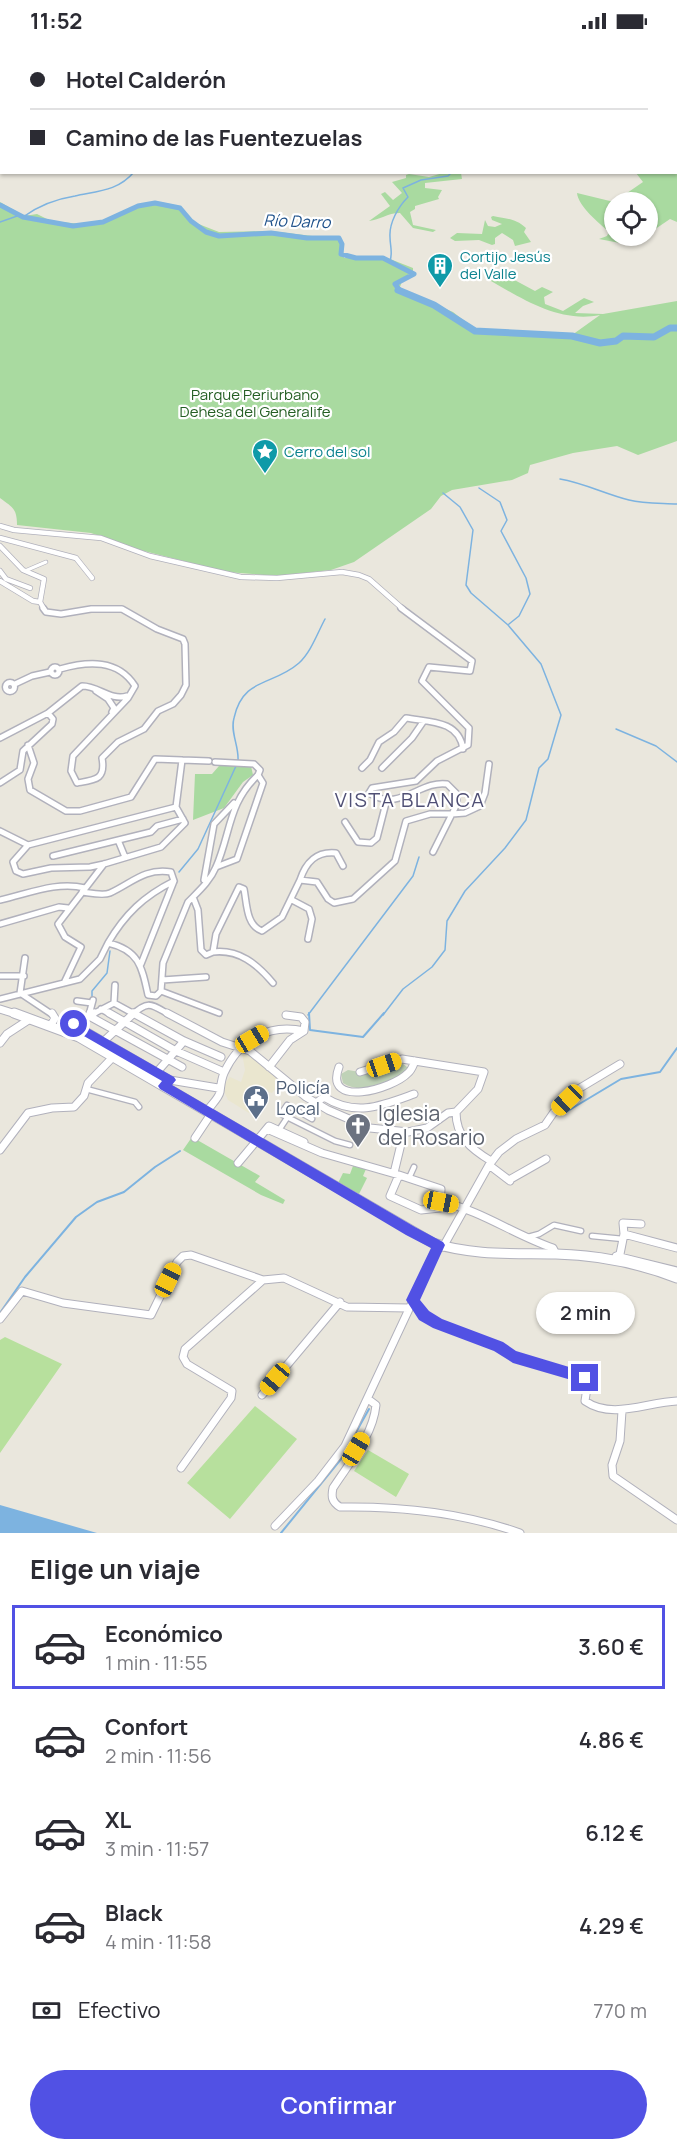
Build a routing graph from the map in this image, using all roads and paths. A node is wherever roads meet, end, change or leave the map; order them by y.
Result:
1 (0, 526) edge
2 (0, 538) edge
3 (0, 546) edge
4 (46, 562) dead end
5 (0, 571) edge
6 (25, 571) junction
7 (299, 575) joint
8 (92, 578) dead end
9 (0, 581) edge
10 (15, 582) junction
11 (10, 587) junction
12 (30, 588) dead end
13 (39, 602) junction
14 (2, 687) edge
15 (78, 689) junction
16 (123, 701) junction
17 (111, 703) junction
18 (48, 713) junction
19 (112, 714) junction
20 (423, 722) junction
21 (0, 738) edge
22 (28, 745) junction
23 (463, 749) junction
24 (182, 760) junction
25 (489, 764) dead end
26 (362, 768) dead end
27 (382, 768) dead end
28 (258, 775) junction
29 (0, 783) edge
30 (237, 799) junction
31 (387, 799) junction
32 (176, 807) junction
33 (452, 814) junction
34 (183, 819) junction
35 (345, 822) dead end
36 (0, 831) edge
37 (118, 840) junction
38 (28, 845) junction
39 (433, 852) dead end
40 (53, 856) dead end
41 (125, 857) junction
42 (104, 864) junction
43 (343, 866) dead end
44 (216, 867) junction
45 (300, 880) junction
46 (174, 881) junction
47 (84, 890) junction
48 (195, 895) junction
49 (0, 900) edge
50 (292, 900) junction
51 (68, 908) junction
52 (0, 924) edge
53 (308, 939) dead end
54 (108, 943) junction
55 (213, 952) junction
56 (25, 958) dead end
57 (141, 964) junction
58 (0, 976) edge
59 (24, 976) junction
60 (206, 977) dead end
61 (162, 980) junction
62 (273, 983) dead end
63 (63, 984) junction
64 (115, 985) dead end
65 (161, 991) junction
66 (20, 993) junction
67 (0, 999) edge
68 (77, 1001) dead end
69 (114, 1003) junction
70 (0, 1009) edge
71 (101, 1009) junction
72 (219, 1013) dead end
73 (134, 1014) junction
74 (286, 1015) dead end
75 (88, 1016) junction
76 (30, 1019) junction
77 (125, 1023) junction
78 (74, 1024) junction
79 (51, 1025) junction
80 (64, 1029) junction
81 (304, 1031) junction
82 (116, 1032) junction
83 (104, 1041) junction
84 (184, 1041) junction
85 (0, 1043) edge
86 (242, 1049) junction
87 (176, 1051) junction
88 (114, 1056) junction
89 (221, 1057) dead end
90 (168, 1060) junction
91 (415, 1061) junction
92 (620, 1064) dead end
93 (182, 1067) dead end
94 (269, 1067) junction
95 (339, 1067) dead end
96 (157, 1072) junction
97 (224, 1072) junction
98 (360, 1072) dead end
99 (167, 1083) junction
100 (218, 1088) junction
101 (86, 1089) junction
102 (414, 1094) dead end
103 (316, 1103) junction
104 (139, 1107) dead end
105 (209, 1112) junction
106 (456, 1112) junction
107 (287, 1118) junction
108 (312, 1119) dead end
109 (267, 1129) junction
110 (279, 1130) junction
111 (383, 1130) junction
112 (195, 1138) dead end
113 (256, 1141) junction
114 (350, 1144) dead end
115 (0, 1150) edge
116 (322, 1153) junction
117 (546, 1159) dead end
118 (238, 1162) dead end
119 (490, 1163) junction
120 (414, 1167) dead end
121 (397, 1173) junction
122 (409, 1178) junction
123 (441, 1202) junction
124 (466, 1207) junction
125 (641, 1224) dead end
126 (581, 1231) dead end
127 (592, 1236) dead end
128 (624, 1236) junction
129 (524, 1238) junction
130 (441, 1246) junction
131 (677, 1248) edge
132 (556, 1254) junction
133 (614, 1258) junction
134 (677, 1271) edge
135 (677, 1278) edge
136 (263, 1280) junction
137 (340, 1302) junction
138 (411, 1304) junction
139 (0, 1319) edge
140 (262, 1395) dead end
141 (368, 1399) junction
142 (677, 1401) edge
143 (622, 1411) junction
144 (181, 1468) dead end
145 (677, 1520) edge
146 (275, 1526) dead end
147 (520, 1533) edge

1 - 7 street
2 - 8 street
3 - 6 street
4 - 6 street
5 - 10 street
6 - 13 street
7 - 23 street
9 - 11 street
10 - 11 street
10 - 12 street
11 - 13 street
13 - 19 street
14 - 16 street
15 - 16 street
15 - 17 street
15 - 18 street
16 - 17 street
16 - 19 street
17 - 19 street
18 - 21 street
18 - 22 street
20 - 23 street
20 - 26 street
20 - 27 street
22 - 24 street
22 - 29 street
23 - 31 street
24 - 28 street
24 - 32 street
25 - 33 street
28 - 30 street
28 - 44 street
30 - 44 street
30 - 48 street
31 - 33 street
31 - 35 street
32 - 34 street
32 - 38 street
33 - 39 street
33 - 45 street
34 - 37 street
34 - 41 street
36 - 38 street
37 - 40 street
37 - 41 street
38 - 42 street
41 - 42 street
42 - 47 street
43 - 45 street
44 - 48 street
45 - 50 street
46 - 47 street
46 - 54 street
46 - 57 street
47 - 49 street
47 - 51 street
48 - 55 street
48 - 61 street
50 - 53 street
50 - 55 street
51 - 52 street
51 - 63 street
54 - 57 street
54 - 63 street
55 - 62 street
56 - 59 street
57 - 65 street
58 - 59 street
59 - 66 street
60 - 61 street
61 - 65 street
63 - 66 street
64 - 69 street
65 - 72 street
66 - 67 street
66 - 79 street
68 - 75 street
69 - 71 street
69 - 73 street
70 - 76 street
71 - 75 street
71 - 77 street
73 - 77 street
73 - 84 street
73 - 86 street
74 - 81 street
75 - 78 street
75 - 82 street
76 - 79 street
76 - 85 street
77 - 82 street
77 - 87 street
78 - 80 street
78 - 83 street
79 - 80 street
80 - 88 street
81 - 86 street
81 - 94 street
82 - 83 street
82 - 90 street
83 - 96 street
84 - 87 street
84 - 89 street
86 - 94 street
86 - 97 street
87 - 90 street
87 - 97 street
88 - 99 street
88 - 101 street
90 - 93 street
90 - 96 street
91 - 95 street
91 - 98 street
91 - 106 street
92 - 119 street
94 - 103 street
96 - 99 street
97 - 100 street
99 - 100 street
99 - 105 street
100 - 105 street
101 - 104 street
101 - 115 street
102 - 103 street
103 - 111 street
105 - 112 street
105 - 113 street
106 - 111 street
106 - 119 street
107 - 108 street
107 - 110 street
107 - 114 street
109 - 110 street
109 - 113 street
109 - 116 street
110 - 116 street
111 - 121 street
113 - 118 street
113 - 130 street
116 - 121 street
117 - 119 street
119 - 124 street
120 - 122 street
121 - 122 street
121 - 123 street
122 - 123 street
123 - 124 street
124 - 129 street
124 - 130 street
125 - 128 street
126 - 129 street
127 - 128 street
128 - 131 street
128 - 133 street
129 - 132 street
130 - 132 street
130 - 138 street
132 - 133 street
133 - 134 street
133 - 135 street
136 - 137 street
136 - 139 street
136 - 144 street
137 - 138 street
137 - 140 street
138 - 141 street
138 - 143 street
141 - 146 street
141 - 147 street
142 - 143 street
143 - 145 street

